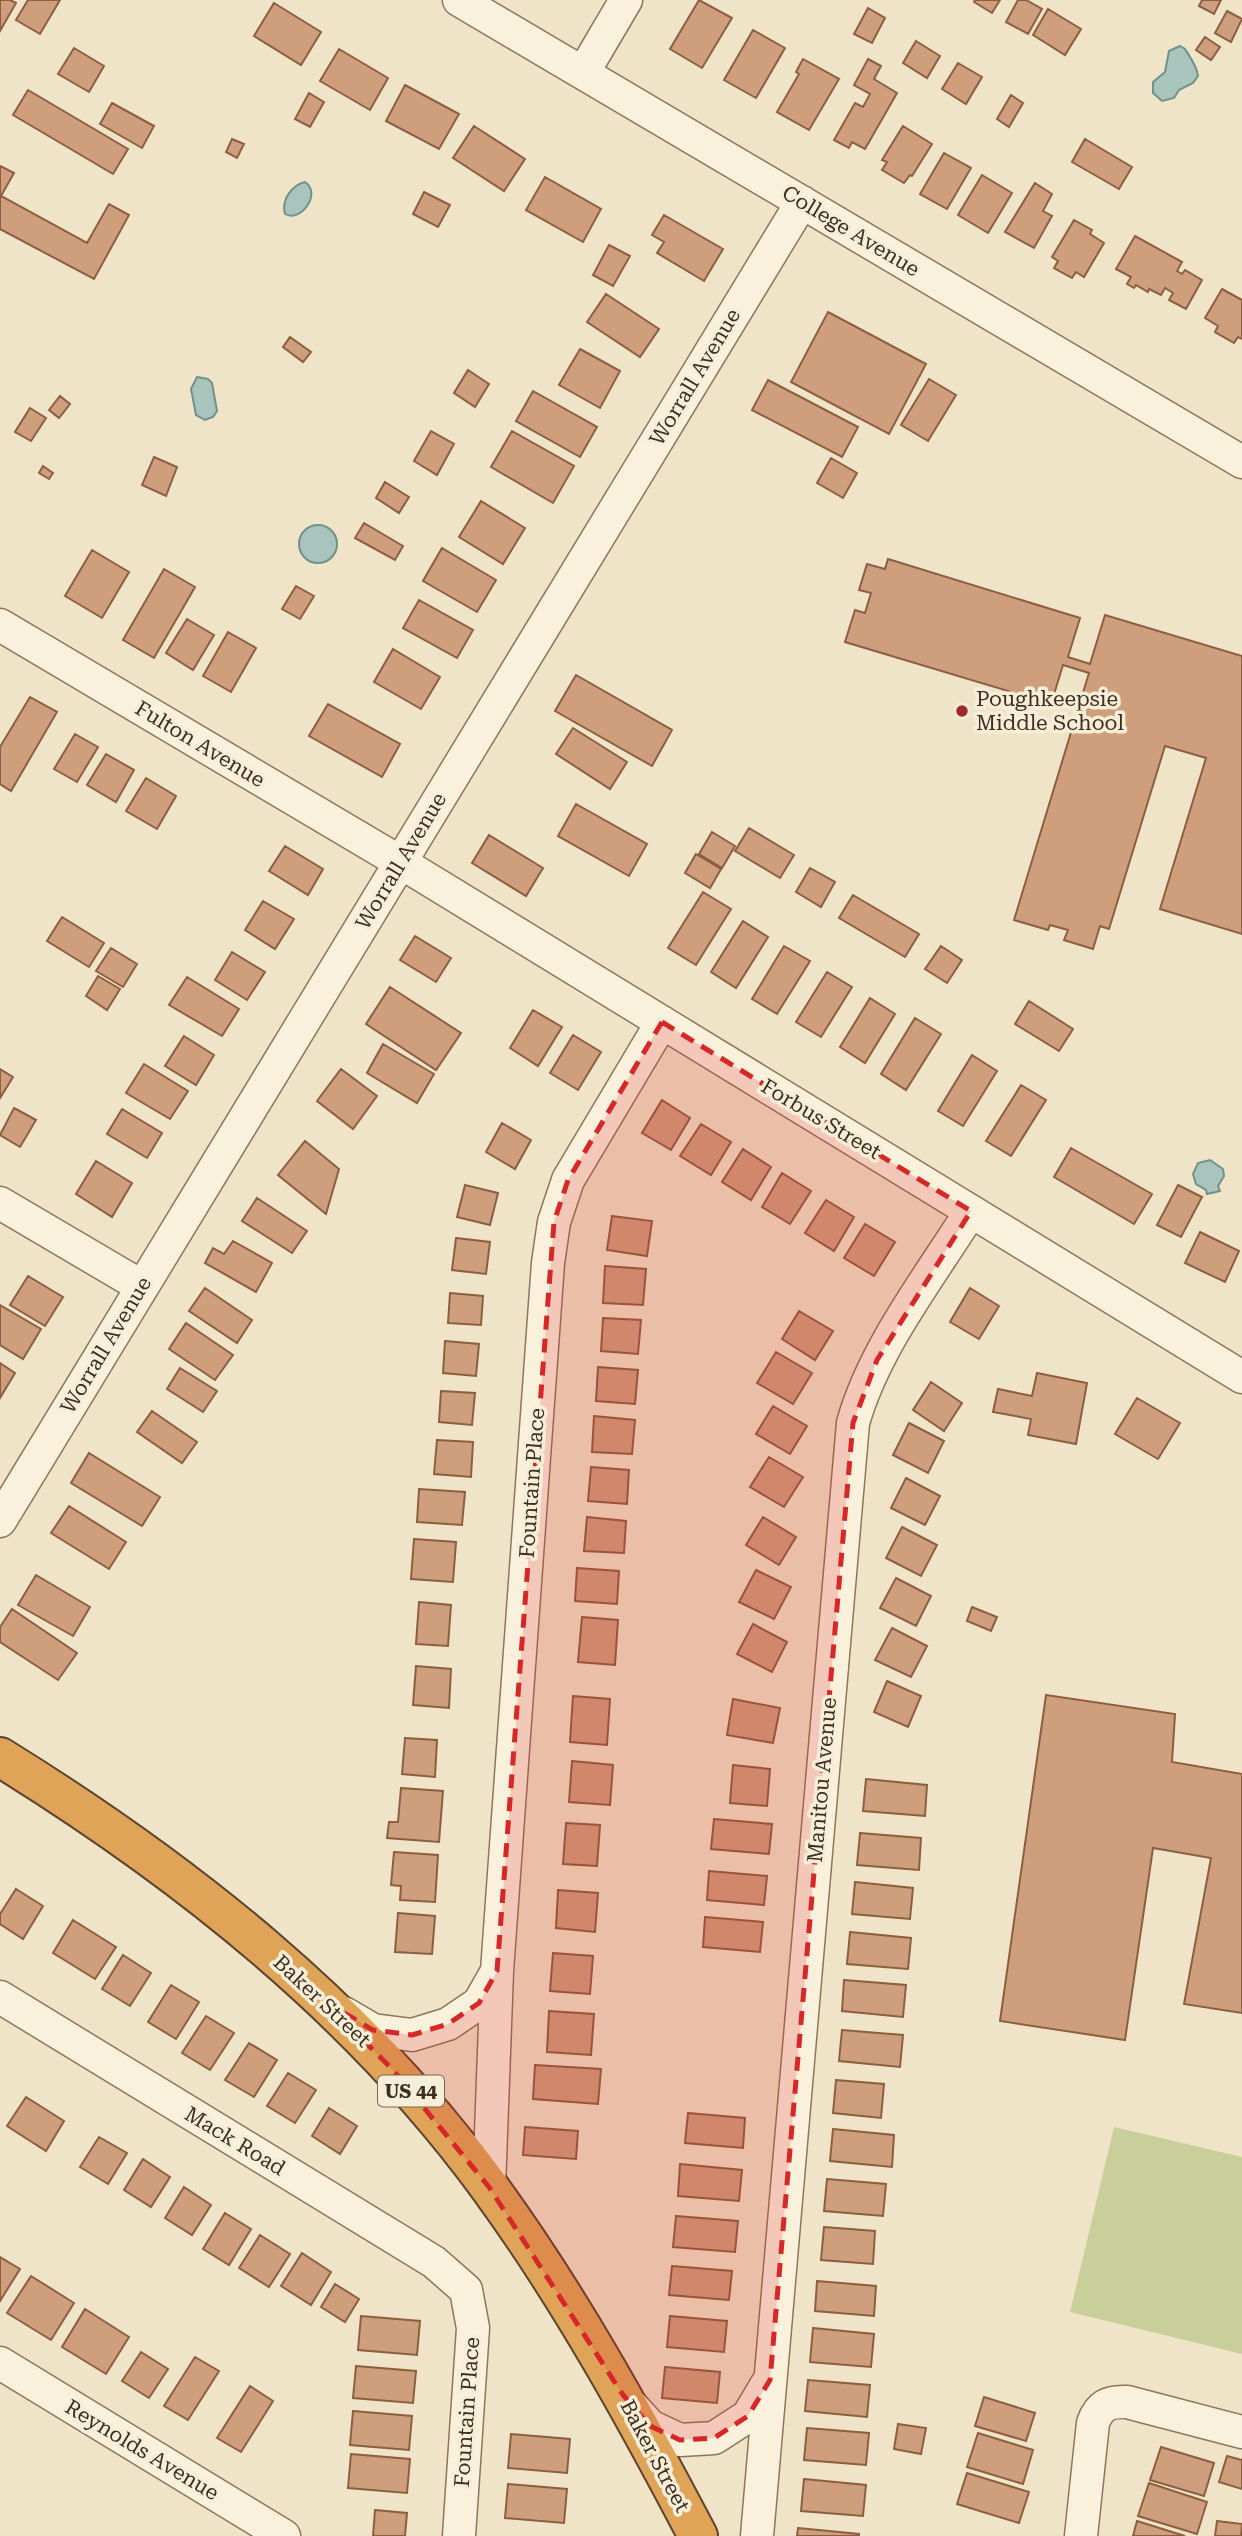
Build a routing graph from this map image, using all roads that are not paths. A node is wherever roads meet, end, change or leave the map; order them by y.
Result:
1 (459, 0) edge
2 (626, 0) edge
3 (583, 73) junction
4 (802, 202) junction
5 (1242, 462) edge
6 (0, 625) edge
7 (400, 862) junction
8 (662, 1022) junction
9 (0, 1203) edge
10 (971, 1211) junction
11 (141, 1286) junction
12 (1242, 1377) edge
13 (0, 1521) edge
14 (0, 1757) edge
15 (497, 1971) junction
16 (0, 1997) edge
17 (324, 2001) junction
18 (489, 2187) junction
19 (466, 2290) joint
20 (0, 2363) edge
21 (770, 2380) junction
22 (623, 2395) junction
23 (1242, 2432) edge
24 (284, 2536) edge
25 (459, 2536) edge
26 (698, 2536) edge
27 (757, 2536) edge
28 (1081, 2536) edge

1 - 3 street, College Avenue
2 - 3 street
3 - 4 street, College Avenue
4 - 5 street, College Avenue
4 - 7 street, Worrall Avenue
6 - 7 street, Fulton Avenue
7 - 8 street, Forbus Street
7 - 11 street, Worrall Avenue
8 - 10 street, Forbus Street
8 - 15 street, Fountain Place
9 - 11 street
10 - 12 street, Forbus Street
10 - 21 street, Manitou Avenue
11 - 13 street, Worrall Avenue
14 - 17 highway, Baker Street / US 44
15 - 17 street, Fountain Place
15 - 18 street, Fountain Place
16 - 19 street, Mack Road
17 - 18 highway, Baker Street / US 44
18 - 22 highway, Baker Street / US 44
19 - 25 street, Fountain Place
20 - 24 street, Reynolds Avenue
21 - 22 street, Manitou Avenue
21 - 27 street, Manitou Avenue
22 - 26 highway, Baker Street / US 44
23 - 28 street

